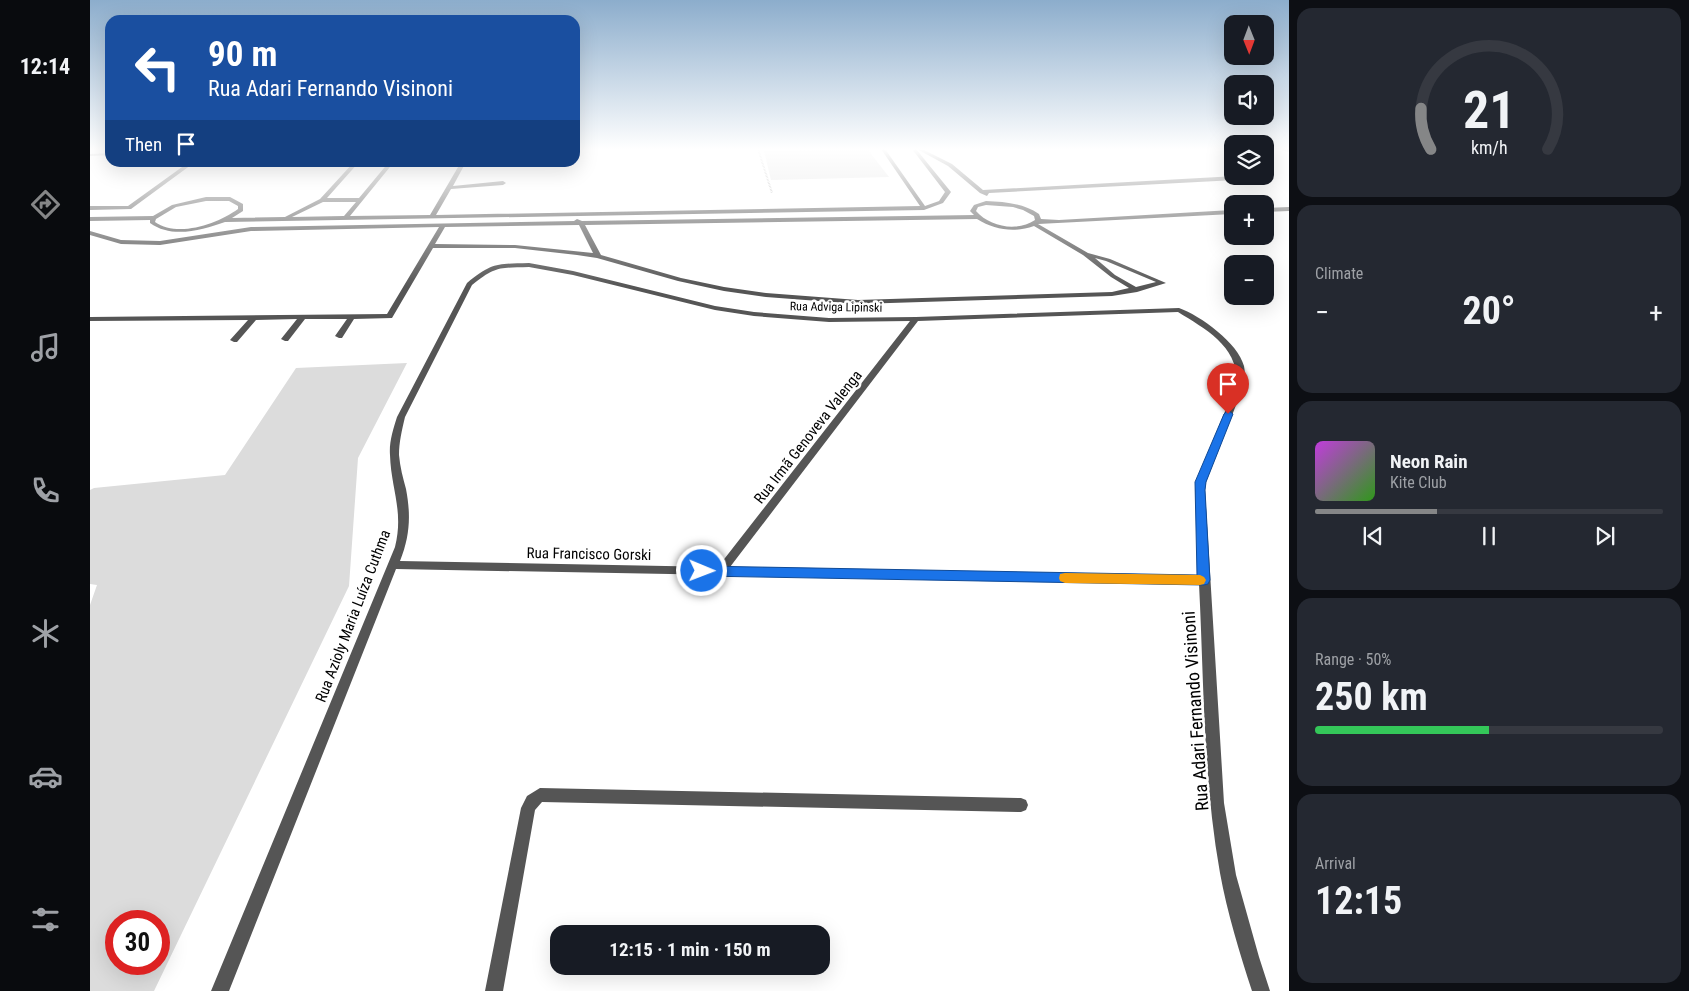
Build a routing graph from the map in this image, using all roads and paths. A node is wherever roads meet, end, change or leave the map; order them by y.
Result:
1 (147, 195) edge
2 (326, 195) edge
3 (365, 195) edge
4 (444, 195) edge
5 (915, 195) edge
6 (946, 195) edge
7 (981, 195) edge
8 (991, 195) edge
9 (322, 200) junction
10 (361, 200) junction
11 (1017, 205) junction
12 (976, 206) junction
13 (90, 208) edge
14 (924, 208) junction
15 (1289, 208) edge
16 (1274, 209) edge
17 (1224, 212) edge
18 (563, 214) junction
19 (433, 215) junction
20 (347, 216) junction
21 (977, 217) junction
22 (154, 218) junction
23 (299, 218) junction
24 (90, 219) edge
25 (284, 219) junction
26 (226, 220) junction
27 (581, 223) junction
28 (1036, 223) junction
29 (443, 226) junction
30 (291, 229) junction
31 (90, 233) edge
32 (431, 246) junction
33 (1085, 254) junction
34 (598, 256) junction
35 (498, 266) joint
36 (1137, 290) junction
37 (1178, 310) joint
38 (352, 316) junction
39 (254, 317) junction
40 (303, 317) junction
41 (90, 319) edge
42 (916, 319) junction
43 (339, 336) dead end
44 (285, 339) dead end
45 (234, 340) dead end
46 (394, 565) junction
47 (721, 571) junction
48 (1204, 580) junction
49 (1021, 805) dead end
50 (220, 991) edge
51 (494, 991) edge
52 (1262, 991) edge

1 - 13 street
2 - 9 street
3 - 10 street
4 - 19 street
5 - 14 street
6 - 14 street
7 - 12 street
8 - 11 street
9 - 10 street
9 - 25 street
10 - 20 street
11 - 12 street
11 - 28 street
12 - 21 street
14 - 18 street
15 - 16 street
17 - 28 street
18 - 19 street
18 - 27 street
19 - 20 street
20 - 23 street
21 - 27 street
21 - 28 street
22 - 24 street
22 - 26 street
22 - 26 street
23 - 25 street
23 - 30 street
25 - 26 street
27 - 29 street
27 - 34 street
28 - 33 street
29 - 30 street
29 - 32 street
30 - 31 street
32 - 34 street
32 - 38 street
33 - 36 street
33 - 36 street
34 - 36 street
35 - 42 street, Rua Adviga Lipinski
35 - 46 street, Rua Azioly Maria Luíza Cuthma
37 - 42 street, Rua Adviga Lipinski
37 - 48 street, Rua Adari Fernando Visinoni
38 - 40 street
38 - 43 street
39 - 40 street
39 - 41 street
39 - 45 street
40 - 44 street
42 - 47 street, Rua Irmã Genoveva Valenga
46 - 47 street, Rua Francisco Gorski
46 - 50 street, Rua Azioly Maria Luíza Cuthma
47 - 48 street, Rua Francisco Gorski
48 - 52 street, Rua Adari Fernando Visinoni
49 - 51 street

